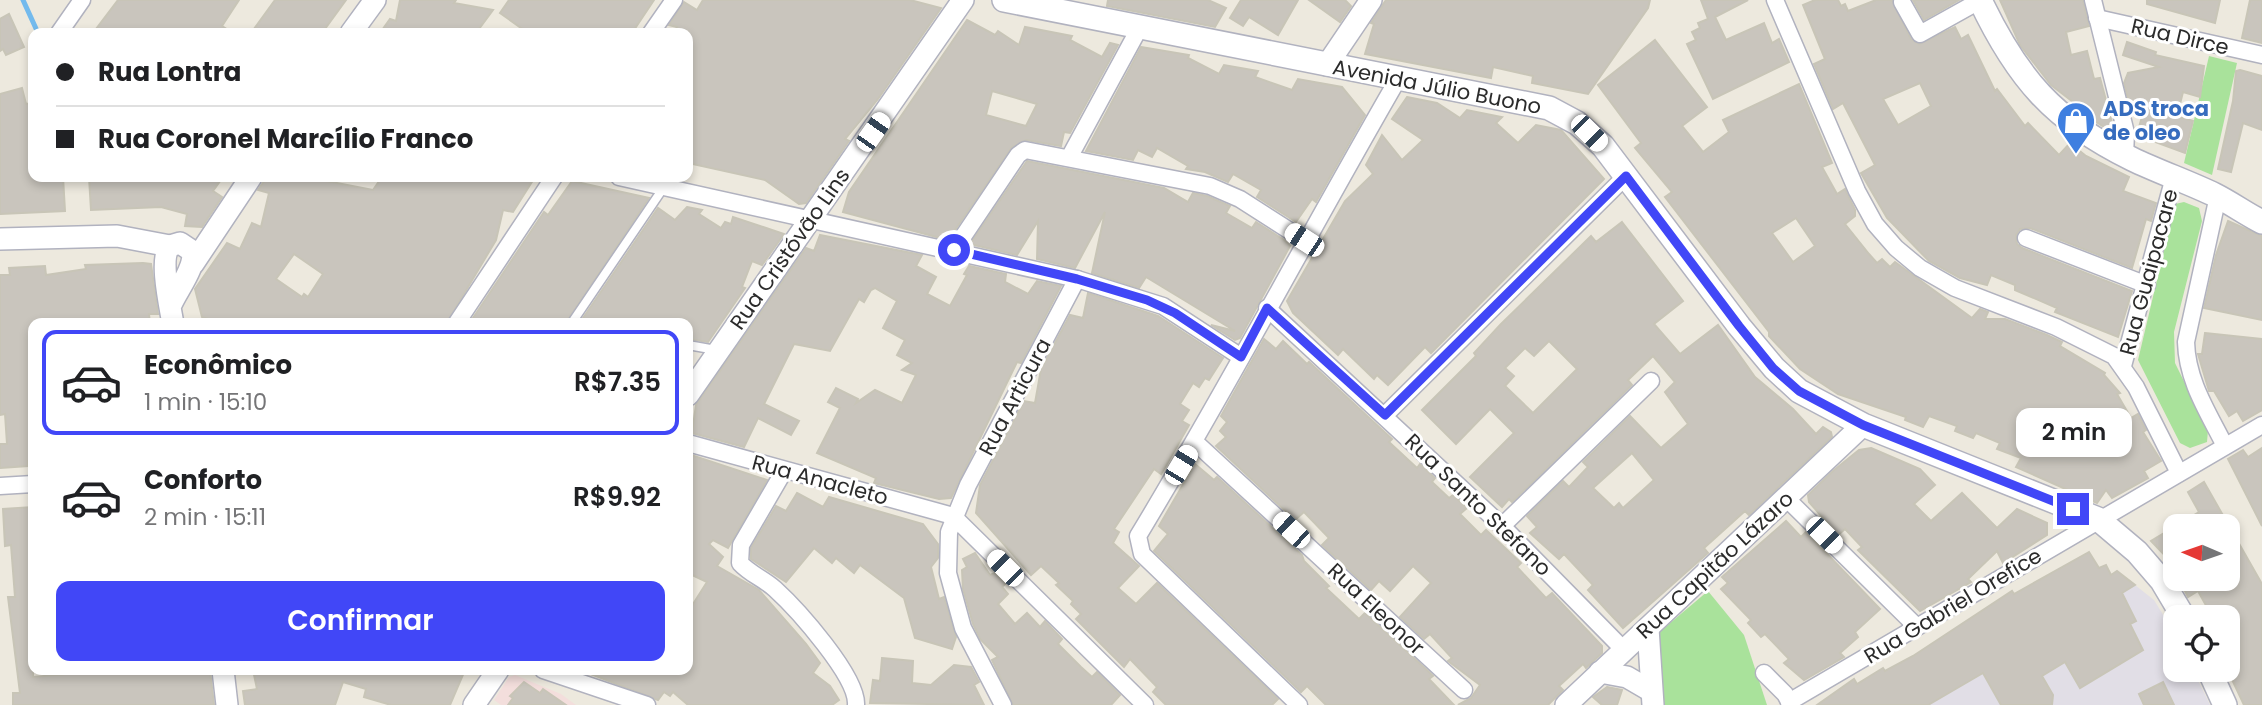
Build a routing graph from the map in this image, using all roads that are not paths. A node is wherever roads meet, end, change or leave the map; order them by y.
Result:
1 (82, 0) edge
2 (375, 0) edge
3 (674, 0) edge
4 (963, 0) edge
5 (1004, 0) edge
6 (1371, 0) edge
7 (1775, 0) edge
8 (1981, 0) edge
9 (2093, 0) edge
10 (1902, 2) dead end
11 (2097, 18) junction
12 (1140, 27) junction
13 (62, 28) edge
14 (355, 28) edge
15 (655, 28) edge
16 (2262, 55) edge
17 (1327, 65) junction
18 (1398, 79) junction
19 (2125, 155) junction
20 (1070, 156) junction
21 (1626, 176) junction
22 (2174, 177) junction
23 (248, 182) edge
24 (551, 182) edge
25 (642, 182) edge
26 (664, 187) junction
27 (2218, 196) junction
28 (2262, 205) edge
29 (811, 221) junction
30 (2262, 222) edge
31 (215, 230) junction
32 (2026, 237) dead end
33 (0, 239) edge
34 (1304, 240) junction
35 (954, 250) junction
36 (170, 254) junction
37 (190, 268) junction
38 (1077, 279) junction
39 (2147, 285) junction
40 (1267, 308) junction
41 (176, 318) edge
42 (176, 318) edge
43 (460, 318) edge
44 (575, 318) edge
45 (693, 346) edge
46 (719, 350) junction
47 (1241, 357) junction
48 (2123, 366) junction
49 (1651, 381) dead end
50 (693, 388) edge
51 (1385, 415) junction
52 (1863, 425) junction
53 (2262, 425) edge
54 (1195, 442) junction
55 (693, 444) edge
56 (2225, 446) junction
57 (784, 471) junction
58 (2179, 473) junction
59 (28, 484) edge
60 (0, 486) edge
61 (1787, 499) junction
62 (953, 516) junction
63 (2098, 519) junction
64 (1502, 526) junction
65 (2176, 605) edge
66 (1917, 627) junction
67 (1648, 628) junction
68 (1624, 650) junction
69 (1600, 672) junction
70 (1764, 673) dead end
71 (224, 675) edge
72 (495, 675) edge
73 (559, 675) edge
74 (2214, 682) edge
75 (1464, 690) dead end
76 (1652, 698) edge
77 (1790, 703) edge
78 (227, 705) edge
79 (474, 705) edge
80 (647, 705) edge
81 (856, 705) edge
82 (1003, 705) edge
83 (1145, 705) edge
84 (1299, 705) edge
85 (1566, 705) edge
86 (2225, 705) edge

1 - 13 street
2 - 14 street
3 - 15 street
4 - 29 street, Rua Cristóvão Lins
5 - 12 main road, Avenida Júlio Buono
6 - 17 street
7 - 48 street
8 - 10 street
8 - 19 main road
9 - 11 street
11 - 16 street, Rua Dirce
11 - 19 street
12 - 17 main road, Avenida Júlio Buono
12 - 20 street
17 - 18 main road, Avenida Júlio Buono
18 - 21 main road, Avenida Júlio Buono
18 - 34 street
19 - 22 main road
20 - 34 street
20 - 35 street
21 - 51 street
21 - 52 main road, Avenida Júlio Buono
22 - 27 main road
22 - 39 street, Rua Guaipacare
23 - 31 street
24 - 43 street
25 - 26 street
26 - 29 street
26 - 44 lane
27 - 28 main road
27 - 30 main road
27 - 56 street
29 - 35 street
29 - 46 street, Rua Cristóvão Lins
31 - 36 street
31 - 37 street
32 - 39 street
33 - 36 street
34 - 40 street
35 - 38 street
36 - 37 street
36 - 41 street
37 - 42 street
38 - 47 street
38 - 62 street, Rua Articura
39 - 48 street, Rua Guaipacare
40 - 47 street
40 - 51 street, Rua Santo Stefano
45 - 46 lane
46 - 50 street, Rua Cristóvão Lins
47 - 54 street
48 - 58 street
49 - 64 street
51 - 64 street, Rua Santo Stefano
52 - 61 street, Rua Capitão Lázaro
52 - 63 main road, Avenida Júlio Buono
53 - 56 street, Rua Gabriel Orefice
54 - 75 street, Rua Eleonor
54 - 84 street
55 - 57 street, Rua Anacleto
56 - 58 street, Rua Gabriel Orefice
57 - 62 street, Rua Anacleto
57 - 81 street
58 - 63 street, Rua Gabriel Orefice
59 - 60 street
61 - 66 street
61 - 67 street, Rua Capitão Lázaro
62 - 82 street, Rua Articura
62 - 83 street
63 - 65 main road, Avenida Júlio Buono
63 - 66 street, Rua Gabriel Orefice
64 - 68 street, Rua Santo Stefano
66 - 77 street, Rua Gabriel Orefice
67 - 68 street, Rua Capitão Lázaro
67 - 76 street
68 - 69 street, Rua Capitão Lázaro
69 - 76 street
69 - 85 street, Rua Capitão Lázaro
70 - 77 street
71 - 78 street
72 - 79 street
73 - 80 street
74 - 86 main road

